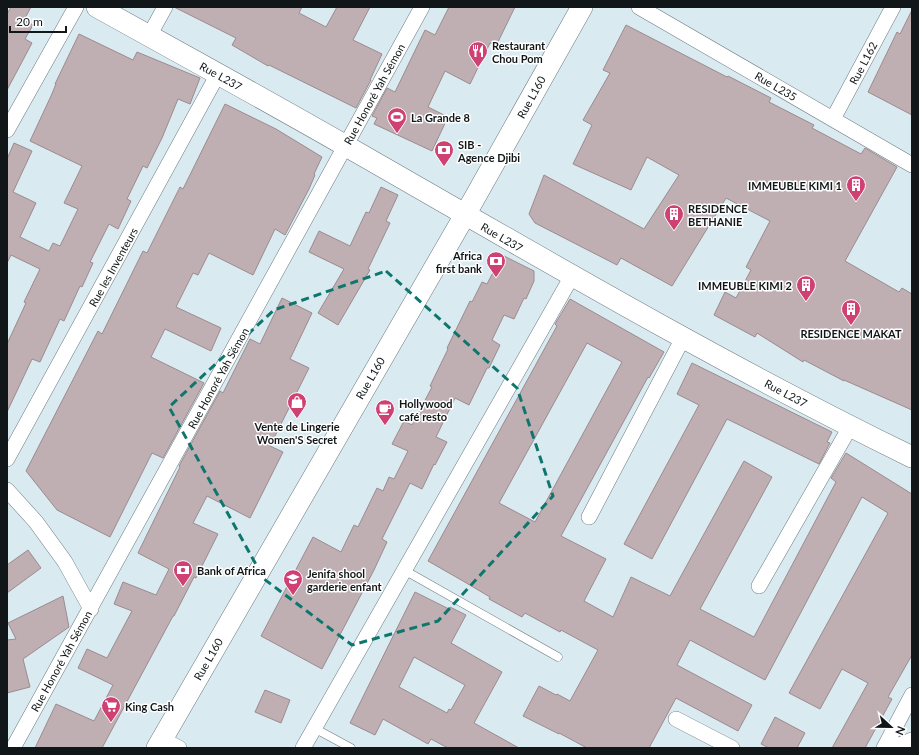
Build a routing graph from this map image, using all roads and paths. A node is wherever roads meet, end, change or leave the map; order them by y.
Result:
1 (76, 7) edge
2 (97, 7) edge
3 (165, 7) edge
4 (422, 7) edge
5 (582, 7) edge
6 (639, 7) edge
7 (893, 7) edge
8 (149, 36) junction
9 (218, 74) junction
10 (833, 119) junction
11 (7, 130) edge
12 (346, 146) junction
13 (912, 165) edge
14 (465, 215) junction
15 (572, 276) junction
16 (683, 338) junction
17 (850, 427) junction
18 (912, 457) edge
19 (7, 459) edge
20 (7, 490) edge
21 (590, 517) dead end
22 (404, 570) junction
23 (759, 586) dead end
24 (91, 609) junction
25 (558, 657) dead end
26 (911, 702) edge
27 (676, 719) dead end
28 (314, 728) junction
29 (912, 740) edge
30 (166, 745) edge
31 (13, 748) edge
32 (303, 748) edge
33 (351, 748) edge
34 (732, 748) edge
35 (884, 748) edge
36 (892, 748) edge

1 - 11 street
2 - 8 street, Rue L237
3 - 8 street
4 - 12 street, Rue Honoré Yah Sémon
5 - 14 street, Rue L160
6 - 10 street, Rue L235
7 - 10 street, Rue L162
8 - 9 street, Rue L237
9 - 12 street, Rue L237
9 - 19 street, Rue les Inventeurs
10 - 13 street, Rue L235
12 - 14 street, Rue L237
12 - 24 street, Rue Honoré Yah Sémon
14 - 15 street, Rue L237
14 - 30 street, Rue L160
15 - 16 street, Rue L237
15 - 22 street
16 - 17 street, Rue L237
16 - 21 street
17 - 18 street, Rue L237
17 - 23 street
20 - 24 street
22 - 25 lane
22 - 28 street
24 - 31 street, Rue Honoré Yah Sémon
26 - 35 street
27 - 34 street
28 - 32 street
28 - 33 lane
29 - 36 street

